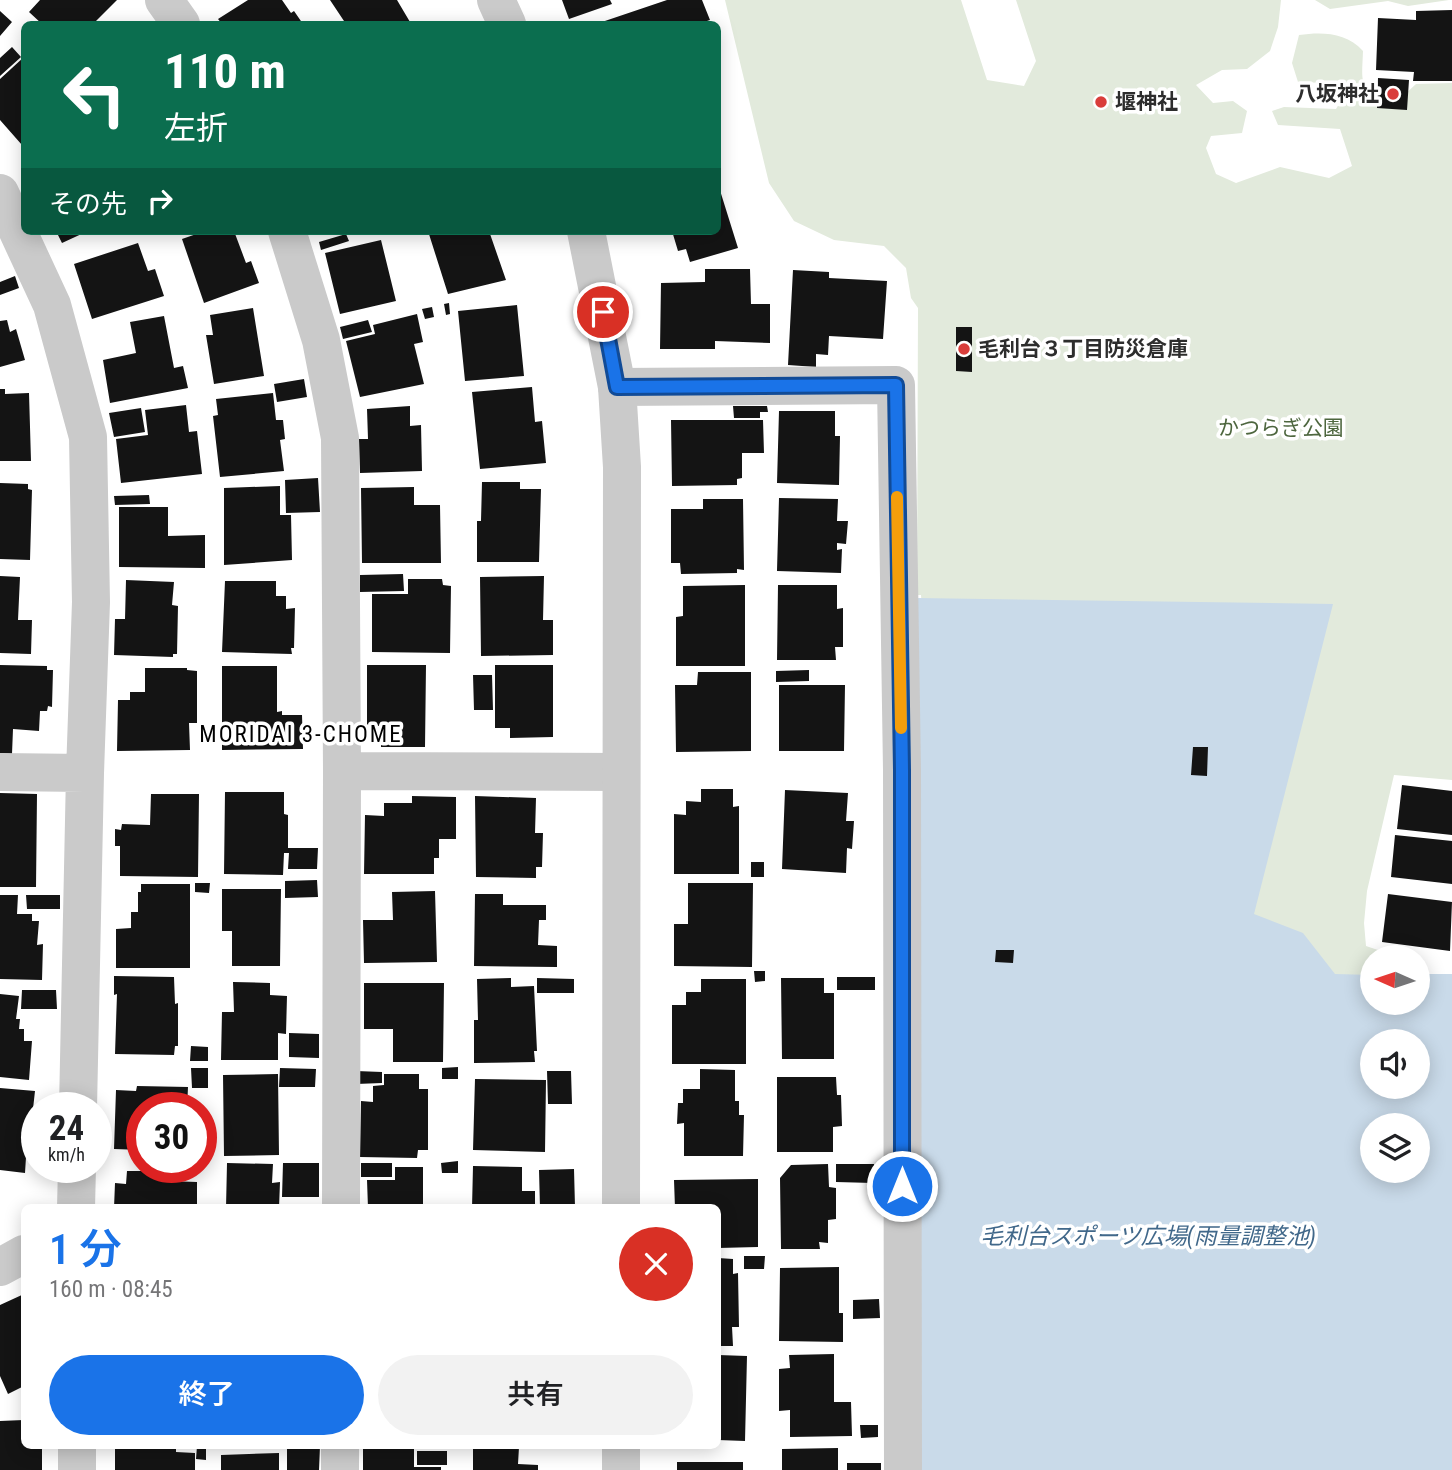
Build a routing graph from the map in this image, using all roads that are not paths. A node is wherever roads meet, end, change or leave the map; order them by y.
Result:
1 (163, 0) edge
2 (496, 0) edge
3 (179, 21) edge
4 (506, 21) edge
5 (0, 193) edge
6 (288, 235) edge
7 (587, 235) edge
8 (617, 387) junction
9 (342, 771) junction
10 (0, 772) edge
11 (621, 772) junction
12 (85, 773) junction
13 (78, 1092) edge
14 (77, 1183) edge
15 (76, 1204) edge
16 (341, 1204) edge
17 (621, 1204) edge
18 (21, 1256) edge
19 (0, 1267) edge
20 (77, 1449) edge
21 (340, 1449) edge
22 (621, 1449) edge
23 (77, 1470) edge
24 (340, 1470) edge
25 (621, 1470) edge
26 (903, 1470) edge

1 - 3 street
2 - 4 street
5 - 12 street
6 - 9 street
7 - 8 street
8 - 11 street
8 - 26 street
9 - 11 street
9 - 16 street
10 - 12 street
11 - 17 street
12 - 13 street
14 - 15 street
18 - 19 street
20 - 23 street
21 - 24 street
22 - 25 street

